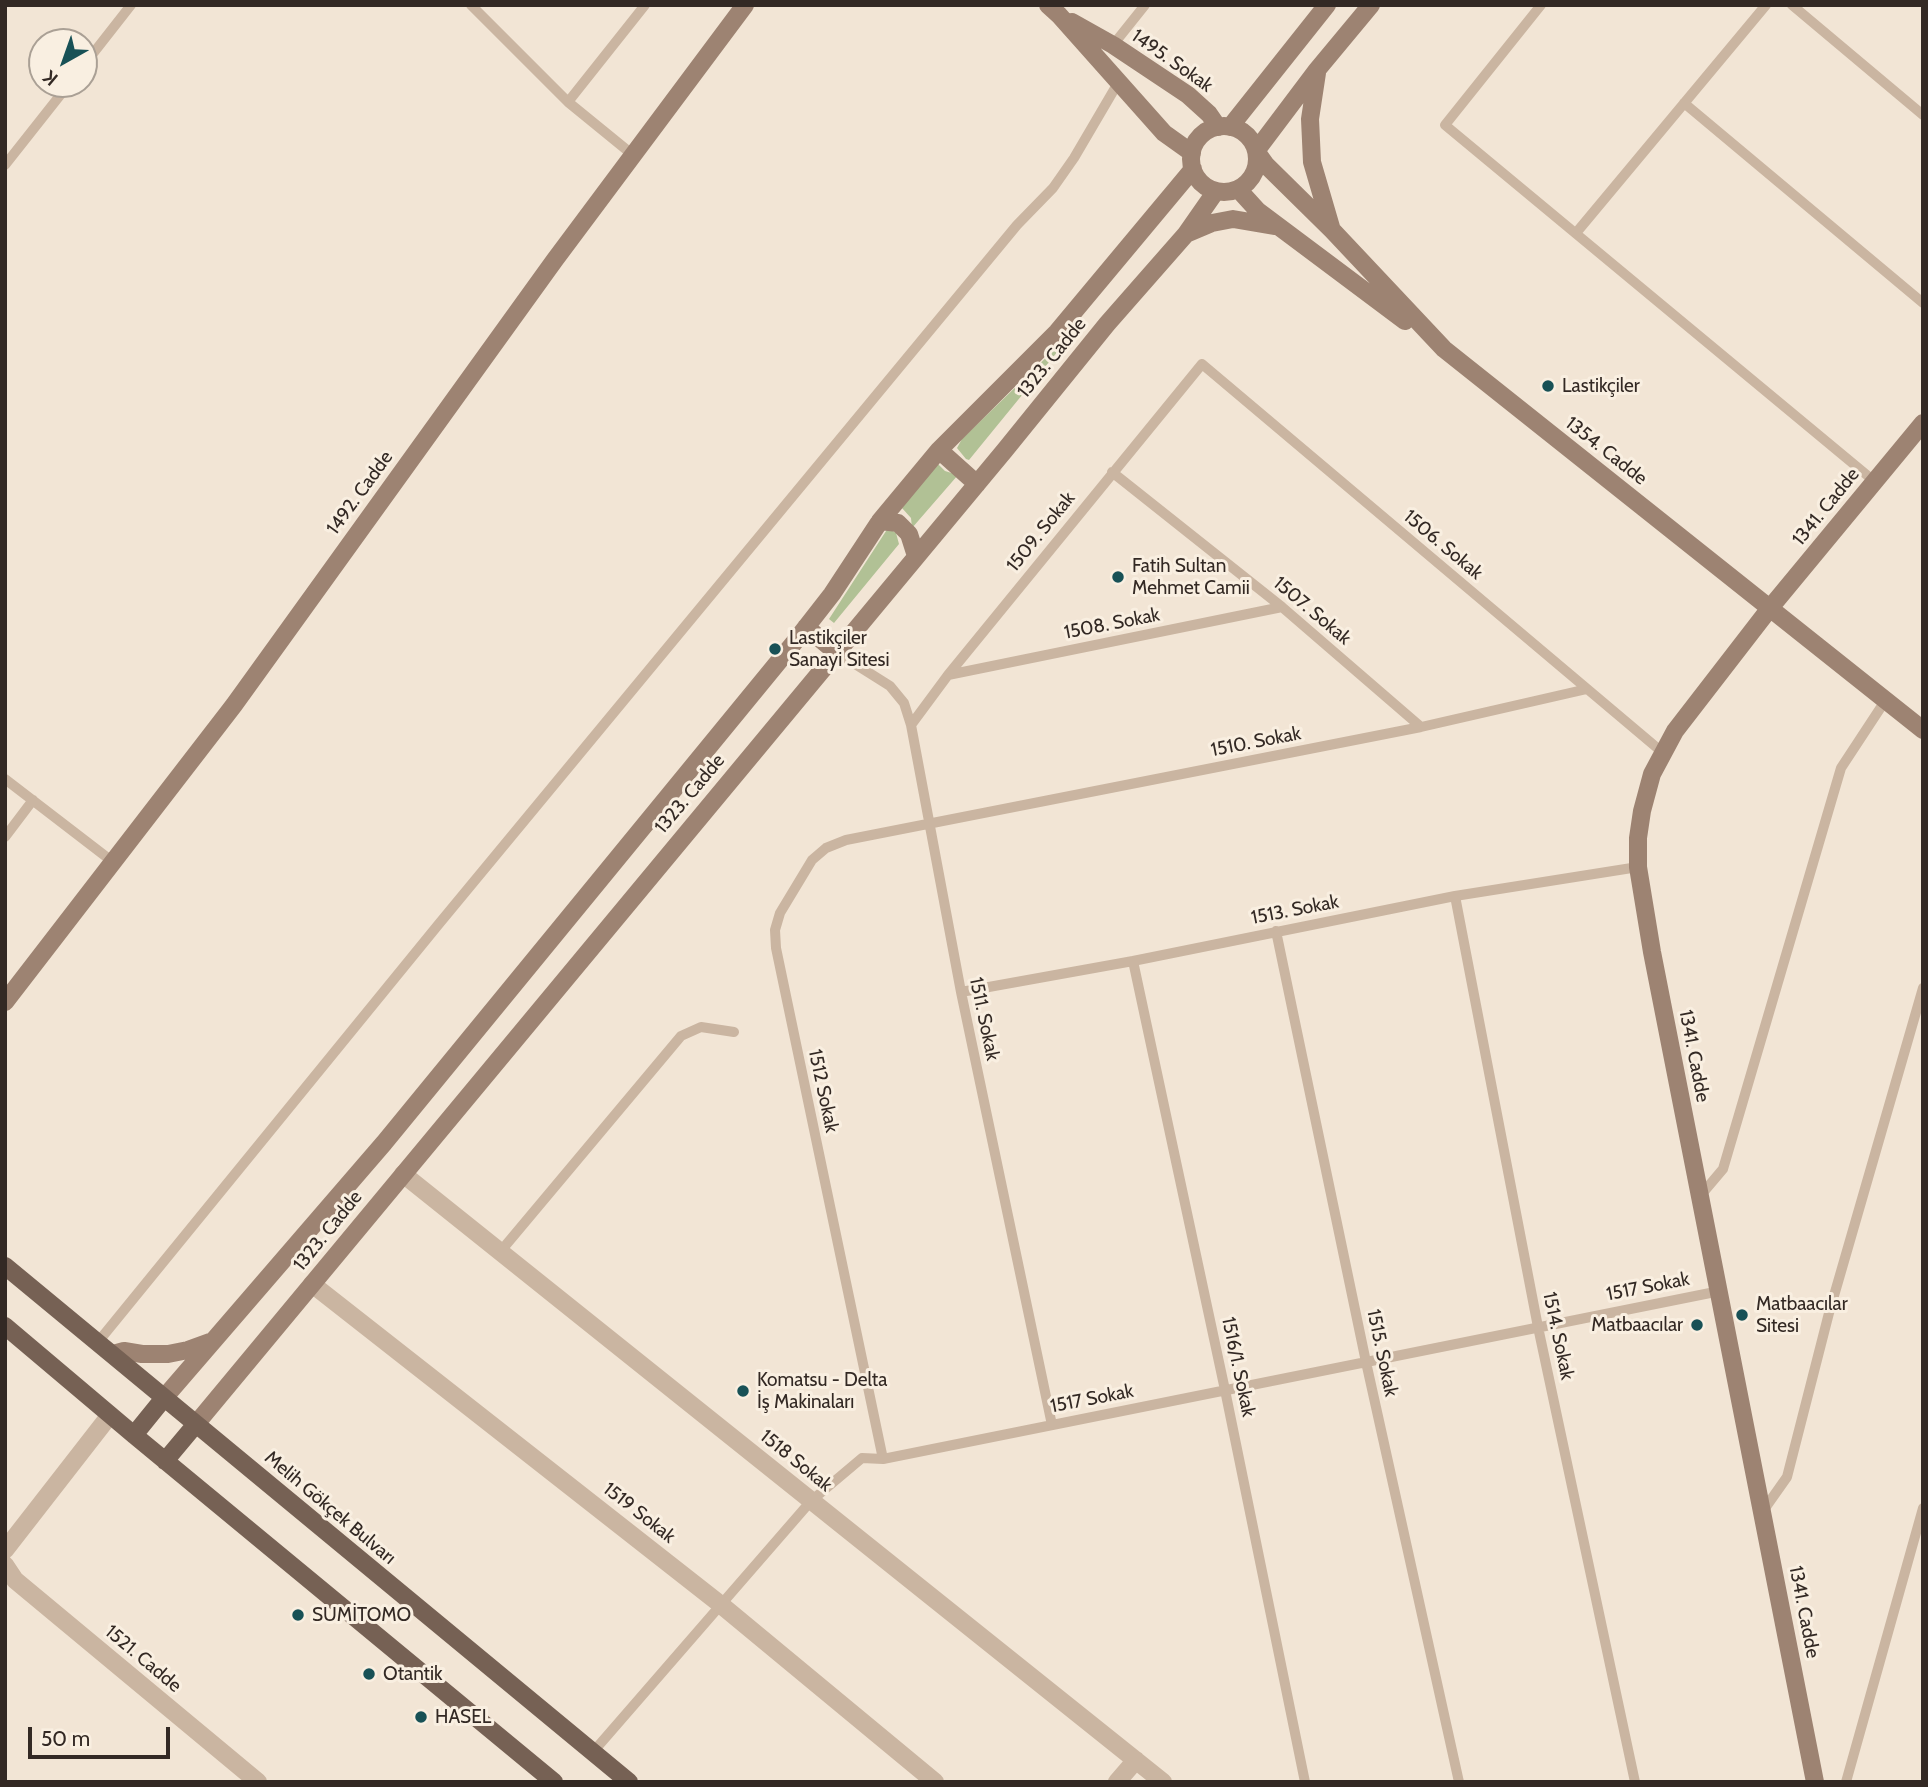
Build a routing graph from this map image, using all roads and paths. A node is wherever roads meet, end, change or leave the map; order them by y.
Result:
1 (131, 5) edge
2 (471, 5) edge
3 (645, 5) edge
4 (745, 5) edge
5 (1146, 5) edge
6 (1327, 5) edge
7 (1371, 5) edge
8 (1541, 5) edge
9 (1766, 5) edge
10 (1792, 5) edge
11 (1054, 10) edge
12 (1113, 46) junction
13 (98, 47) edge
14 (1317, 70) junction
15 (1118, 83) junction
16 (58, 98) edge
17 (568, 102) junction
18 (1684, 103) junction
19 (1923, 115) edge
20 (1224, 127) junction
21 (1256, 151) junction
22 (633, 155) junction
23 (1193, 161) junction
24 (5, 165) edge
25 (1238, 189) junction
26 (1216, 191) junction
27 (1279, 227) junction
28 (1332, 230) junction
29 (1576, 233) junction
30 (1186, 234) junction
31 (1923, 303) edge
32 (1444, 349) junction
33 (1202, 364) joint
34 (1923, 423) edge
35 (939, 450) junction
36 (1112, 472) junction
37 (1874, 481) junction
38 (977, 484) junction
39 (880, 521) junction
40 (916, 556) junction
41 (1282, 607) junction
42 (1770, 608) junction
43 (806, 627) junction
44 (836, 652) junction
45 (948, 675) junction
46 (1587, 689) junction
47 (1885, 701) junction
48 (911, 725) junction
49 (1421, 727) junction
50 (1923, 730) edge
51 (1662, 752) junction
52 (5, 779) edge
53 (33, 800) junction
54 (930, 824) junction
55 (5, 837) edge
56 (113, 862) junction
57 (1638, 867) junction
58 (1454, 896) junction
59 (1276, 931) junction
60 (1133, 961) junction
61 (1923, 988) edge
62 (961, 992) junction
63 (5, 1002) edge
64 (734, 1032) dead end
65 (403, 1174) junction
66 (1701, 1195) junction
67 (500, 1252) junction
68 (5, 1266) edge
69 (312, 1284) junction
70 (1720, 1291) junction
71 (5, 1326) edge
72 (1538, 1327) junction
73 (213, 1341) junction
74 (99, 1342) junction
75 (113, 1354) junction
76 (1366, 1362) junction
77 (1225, 1390) junction
78 (164, 1398) junction
79 (110, 1415) junction
80 (196, 1424) junction
81 (1052, 1425) junction
82 (134, 1435) junction
83 (883, 1459) junction
84 (165, 1461) junction
85 (811, 1500) junction
86 (1923, 1508) edge
87 (1763, 1511) junction
88 (5, 1550) edge
89 (5, 1565) edge
90 (720, 1604) junction
91 (593, 1752) junction
92 (1136, 1760) junction
93 (258, 1782) edge
94 (554, 1782) edge
95 (629, 1782) edge
96 (935, 1782) edge
97 (1117, 1782) edge
98 (1163, 1782) edge
99 (1305, 1782) edge
100 (1459, 1782) edge
101 (1634, 1782) edge
102 (1815, 1782) edge
103 (1846, 1782) edge

1 - 13 lane
2 - 17 lane
3 - 17 lane
4 - 22 main road, 1492. Cadde
5 - 12 lane
6 - 20 main road
7 - 14 main road
8 - 29 lane
9 - 18 lane
10 - 19 lane
11 - 12 main road, 1495. Sokak
11 - 15 main road, 1495. Sokak
12 - 20 main road, 1495. Sokak
14 - 21 main road
14 - 28 main road
15 - 23 main road, 1495. Sokak
15 - 74 lane
16 - 24 lane
17 - 22 lane
18 - 29 lane
18 - 31 lane
20 - 21 main road
20 - 23 main road
21 - 25 main road
21 - 28 main road, 1354. Cadde
22 - 56 main road, 1492. Cadde
23 - 26 main road
23 - 35 main road
25 - 26 main road
25 - 27 main road
26 - 30 main road, 1323. Cadde
27 - 30 main road
27 - 32 main road
28 - 32 main road, 1354. Cadde
29 - 37 lane
30 - 38 main road, 1323. Cadde
32 - 42 main road, 1354. Cadde
33 - 36 lane, 1509. Sokak
33 - 46 lane, 1506. Sokak
34 - 37 main road, 1341. Cadde
35 - 38 main road
35 - 39 main road
36 - 41 lane, 1507. Sokak
36 - 45 lane, 1509. Sokak
37 - 42 main road, 1341. Cadde
38 - 40 main road, 1323. Cadde
39 - 40 main road
39 - 43 main road
40 - 44 main road, 1323. Cadde
41 - 45 lane, 1508. Sokak
41 - 49 lane, 1507. Sokak
42 - 47 main road, 1354. Cadde
42 - 51 main road, 1341. Cadde
43 - 44 main road
43 - 73 main road
44 - 48 lane, 1511. Sokak
44 - 65 main road, 1323. Cadde
45 - 48 lane, 1509. Sokak
46 - 49 lane, 1510. Sokak
46 - 51 lane, 1506. Sokak
47 - 50 main road, 1354. Cadde
47 - 66 lane
48 - 54 lane, 1511. Sokak
49 - 54 lane, 1510. Sokak
51 - 57 main road, 1341. Cadde
52 - 53 lane
53 - 55 lane
53 - 56 lane
54 - 62 lane, 1511. Sokak
54 - 83 lane, 1512 Sokak
56 - 63 main road, 1492. Cadde
57 - 58 lane, 1513. Sokak
57 - 66 main road, 1341. Cadde
58 - 59 lane, 1513. Sokak
58 - 72 lane, 1514. Sokak
59 - 60 lane, 1513. Sokak
59 - 76 lane, 1515. Sokak
60 - 62 lane, 1513. Sokak
60 - 77 lane, 1516/1. Sokak
61 - 87 lane
62 - 81 lane, 1511. Sokak
64 - 67 lane
65 - 67 street, 1518 Sokak
65 - 69 main road, 1323. Cadde
66 - 70 main road, 1341. Cadde
67 - 85 street, 1518 Sokak
68 - 74 main road, Melih Gökçek Bulvarı
69 - 80 main road, 1323. Cadde
69 - 90 street, 1519 Sokak
70 - 72 lane, 1517 Sokak
70 - 87 main road, 1341. Cadde
71 - 79 main road
72 - 76 lane, 1517 Sokak
72 - 101 lane, 1514. Sokak
73 - 75 main road
73 - 78 main road
74 - 75 main road, Melih Gökçek Bulvarı
75 - 78 main road, Melih Gökçek Bulvarı
76 - 77 lane, 1517 Sokak
76 - 100 lane, 1515. Sokak
77 - 81 lane, 1517 Sokak
77 - 99 lane, 1516/1. Sokak
78 - 80 main road, Melih Gökçek Bulvarı
78 - 82 main road
79 - 82 main road
79 - 88 street
80 - 84 main road
80 - 91 main road, Melih Gökçek Bulvarı
81 - 83 lane, 1517 Sokak
82 - 84 main road
83 - 85 lane, 1517 Sokak
84 - 94 main road
85 - 90 lane, 1517 Sokak
85 - 92 street, 1518 Sokak
86 - 103 lane
87 - 102 main road, 1341. Cadde
89 - 93 street, 1521. Cadde
90 - 91 lane, 1517 Sokak
90 - 96 street, 1519 Sokak
91 - 95 main road, Melih Gökçek Bulvarı
92 - 97 street
92 - 98 street, 1518 Sokak

